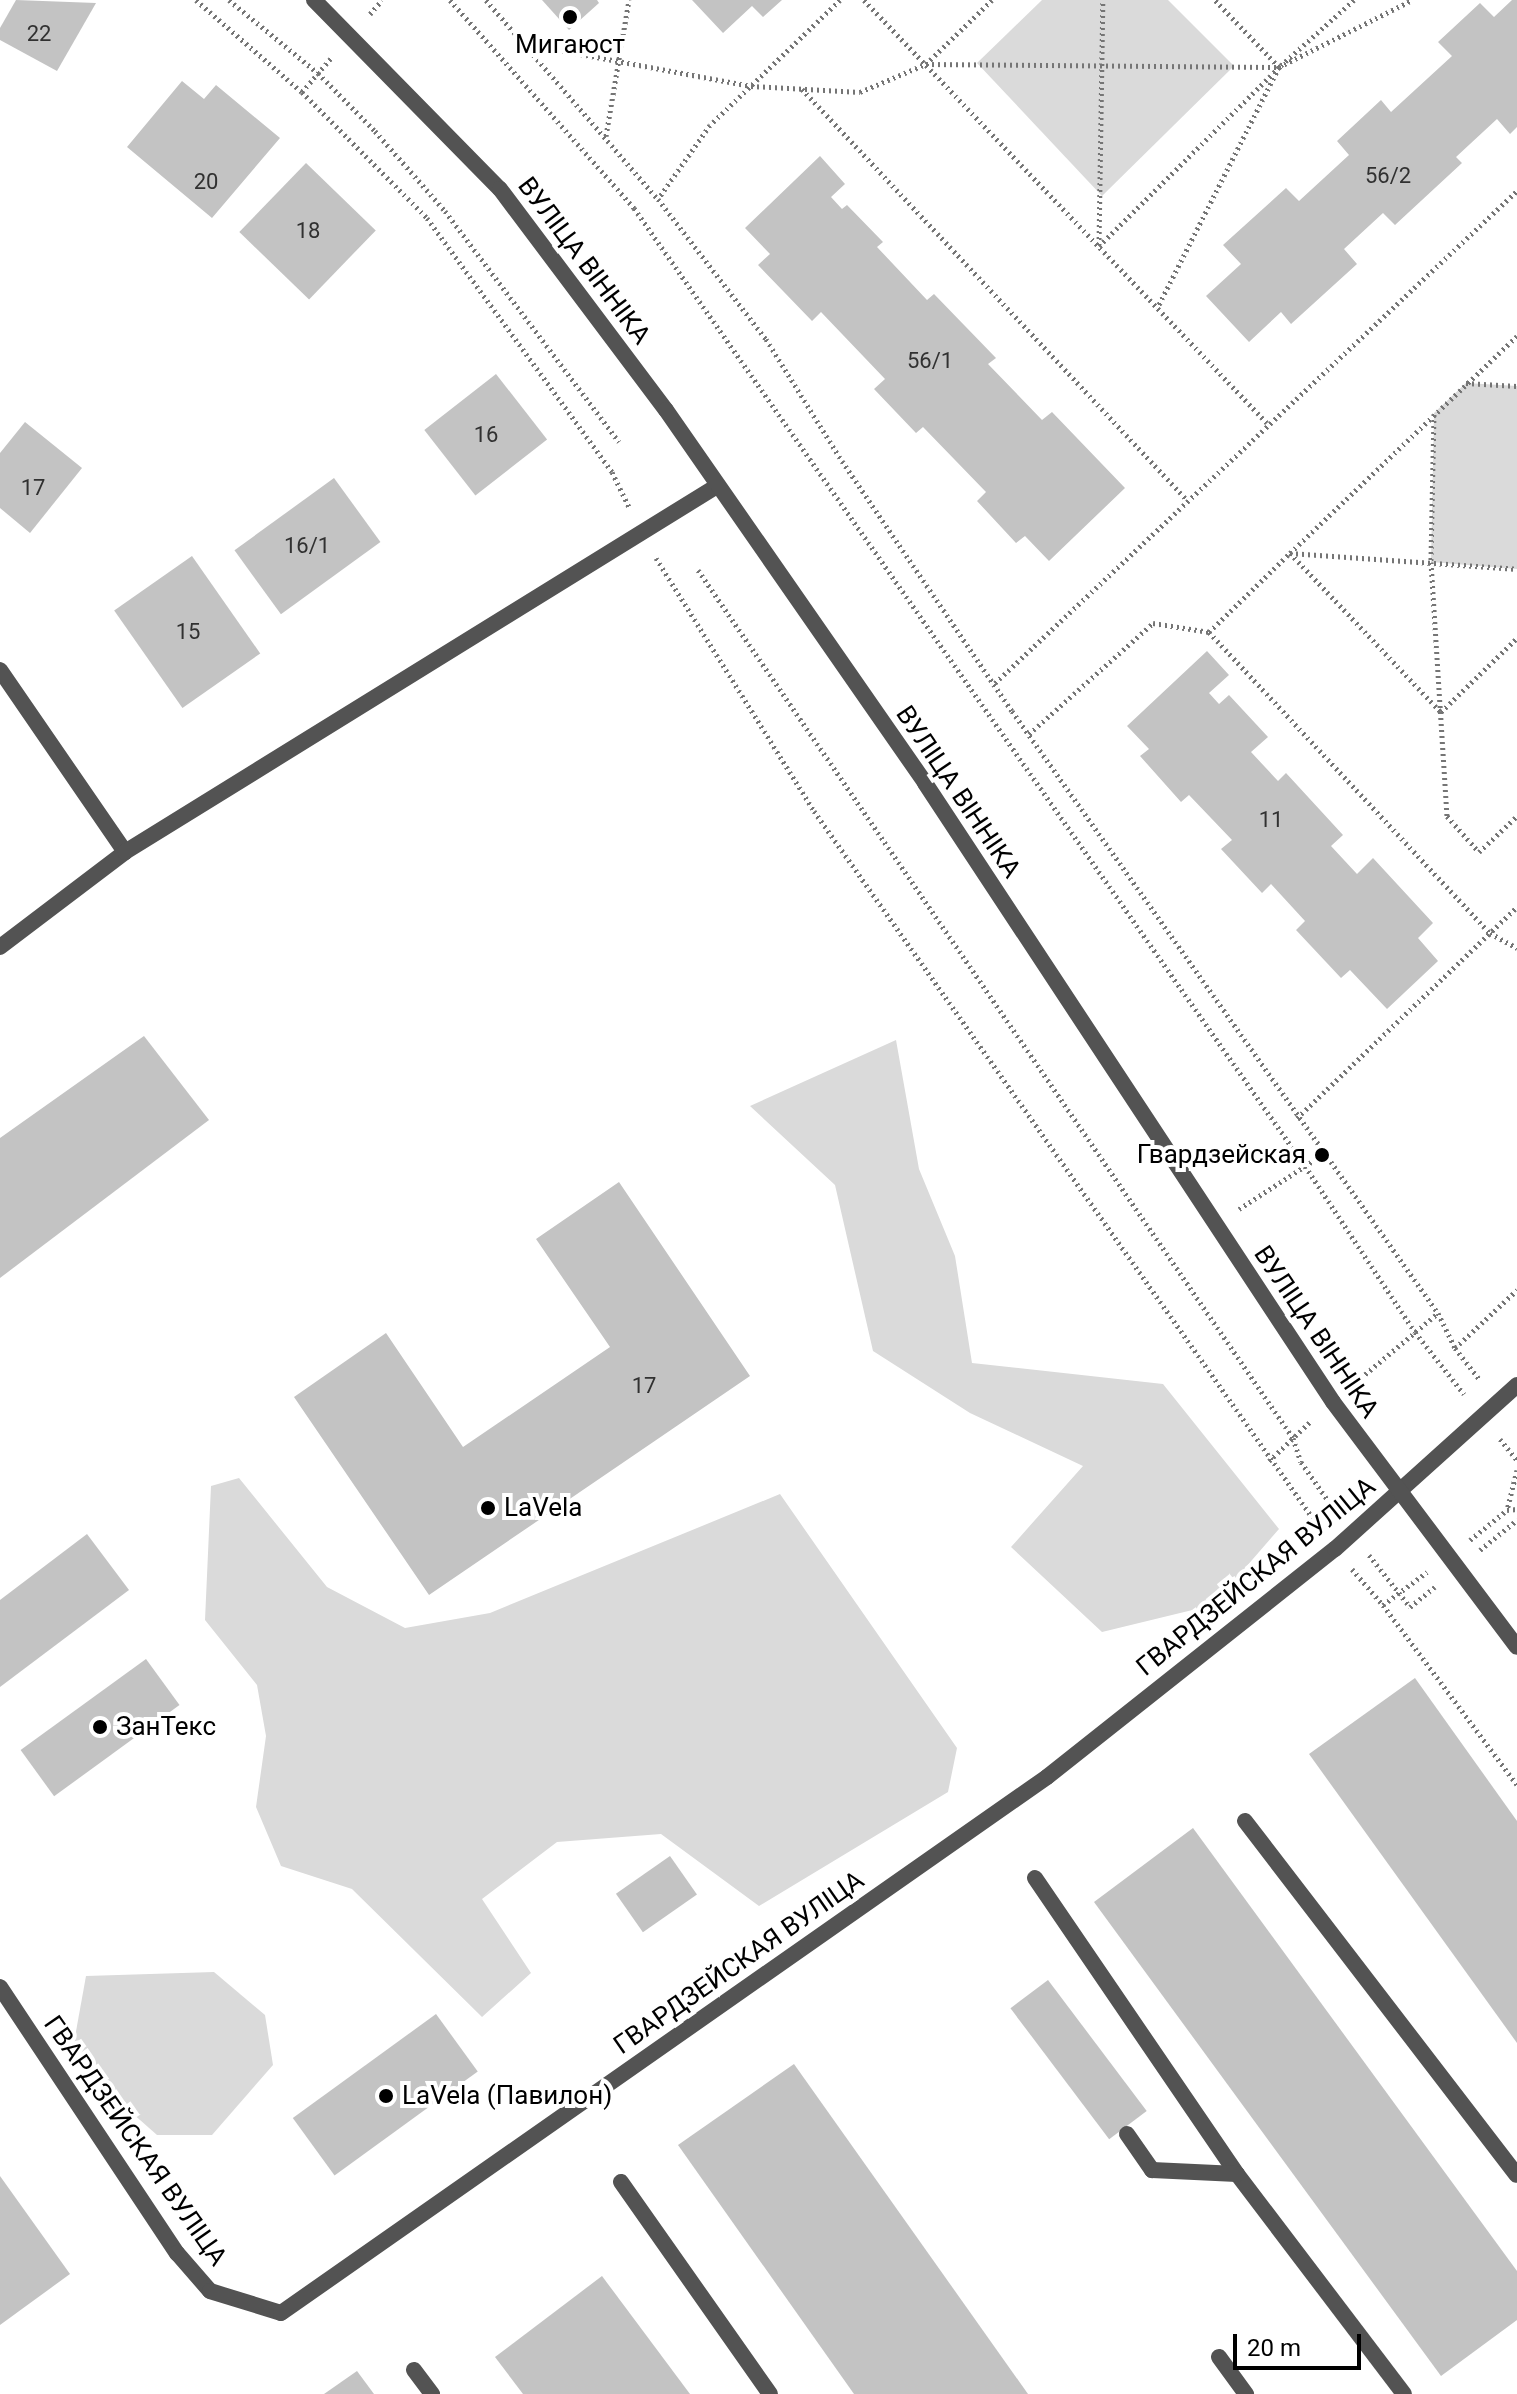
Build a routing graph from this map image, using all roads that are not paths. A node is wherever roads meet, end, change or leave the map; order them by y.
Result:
1 (314, 0) edge
2 (717, 486) junction
3 (0, 670) edge
4 (125, 852) junction
5 (0, 947) edge
6 (1517, 1385) edge
7 (1399, 1491) junction
8 (1517, 1647) edge
9 (1245, 1821) dead end
10 (1035, 1878) dead end
11 (0, 1987) edge
12 (1127, 2134) dead end
13 (1237, 2174) junction
14 (1517, 2175) edge
15 (621, 2182) dead end
16 (1219, 2357) dead end
17 (414, 2370) dead end
18 (432, 2394) edge
19 (770, 2394) edge
20 (1246, 2394) edge
21 (1404, 2394) edge

1 - 2 street, ВУЛІЦА ВІННІКА
2 - 4 street
2 - 7 street, ВУЛІЦА ВІННІКА
3 - 4 street
4 - 5 street
6 - 7 street, ГВАРДЗЕЙСКАЯ ВУЛІЦА
7 - 8 street, ВУЛІЦА ВІННІКА
7 - 11 street, ГВАРДЗЕЙСКАЯ ВУЛІЦА
9 - 14 street
10 - 13 street
12 - 13 street
13 - 21 street
15 - 19 street
16 - 20 street
17 - 18 street

